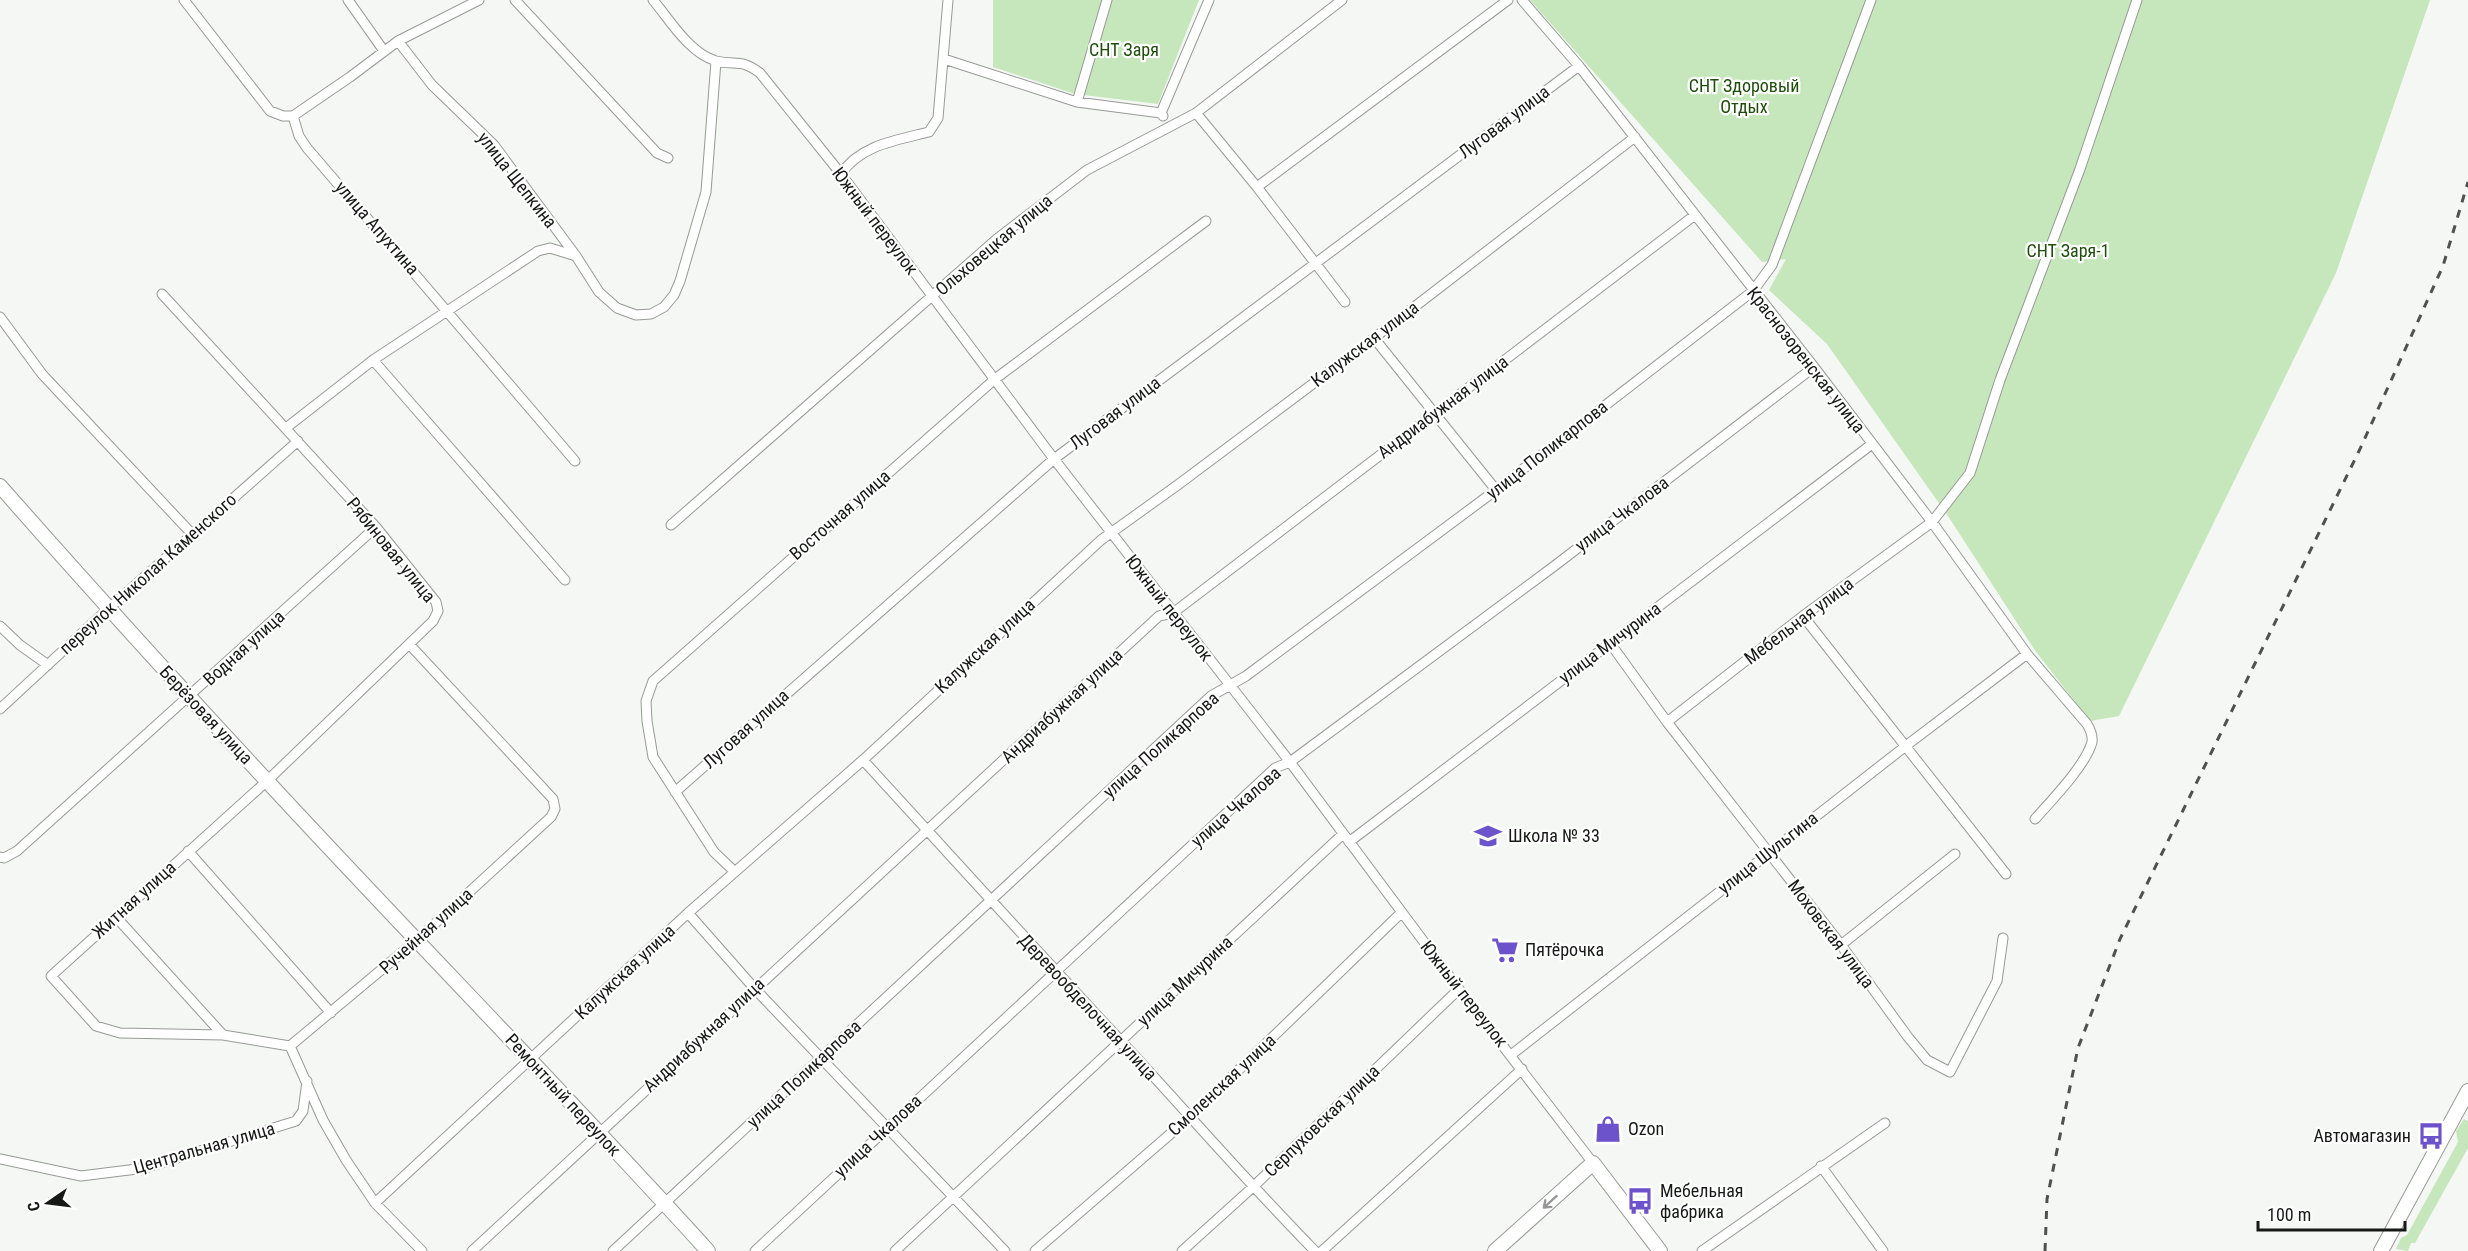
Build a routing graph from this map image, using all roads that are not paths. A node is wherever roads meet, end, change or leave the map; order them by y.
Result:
1 (184, 0) edge
2 (348, 0) edge
3 (479, 0) edge
4 (515, 0) edge
5 (653, 0) edge
6 (948, 0) edge
7 (1107, 0) edge
8 (1209, 0) edge
9 (1342, 0) edge
10 (1508, 0) edge
11 (1522, 0) edge
12 (1871, 0) edge
13 (2137, 0) edge
14 (398, 41) junction
15 (384, 51) junction
16 (944, 59) junction
17 (716, 61) junction
18 (1579, 66) junction
19 (1077, 102) junction
20 (1161, 112) junction
21 (1196, 113) junction
22 (293, 116) junction
23 (1168, 126) junction
24 (1635, 137) junction
25 (668, 158) dead end
26 (841, 174) junction
27 (1257, 187) junction
28 (1695, 215) junction
29 (1206, 221) dead end
30 (576, 256) junction
31 (1315, 264) junction
32 (1753, 291) junction
33 (162, 294) dead end
34 (932, 297) junction
35 (1345, 302) dead end
36 (448, 310) junction
37 (0, 317) edge
38 (1374, 338) junction
39 (373, 360) junction
40 (1814, 367) junction
41 (995, 379) junction
42 (1434, 414) junction
43 (286, 428) junction
44 (298, 441) junction
45 (1872, 444) junction
46 (1054, 459) junction
47 (575, 461) dead end
48 (0, 486) edge
49 (1496, 490) junction
50 (1932, 522) junction
51 (671, 525) dead end
52 (376, 527) junction
53 (1111, 532) junction
54 (192, 534) junction
55 (565, 580) dead end
56 (108, 609) junction
57 (1173, 613) junction
58 (1803, 616) junction
59 (0, 626) edge
60 (1610, 643) junction
61 (409, 644) junction
62 (2027, 654) junction
63 (48, 665) junction
64 (1229, 685) junction
65 (190, 697) junction
66 (0, 709) edge
67 (1667, 722) junction
68 (1906, 745) junction
69 (863, 759) junction
70 (1290, 762) junction
71 (267, 781) junction
72 (675, 792) junction
73 (2035, 819) dead end
74 (927, 830) junction
75 (1346, 838) junction
76 (188, 851) junction
77 (1768, 853) junction
78 (1955, 854) dead end
79 (0, 857) edge
80 (735, 872) junction
81 (2006, 874) dead end
82 (991, 902) junction
83 (688, 913) junction
84 (1401, 913) junction
85 (116, 917) junction
86 (2003, 938) dead end
87 (417, 940) junction
88 (1841, 945) junction
89 (1055, 972) junction
90 (755, 989) junction
91 (1460, 989) junction
92 (332, 1013) junction
93 (223, 1035) junction
94 (1121, 1042) junction
95 (290, 1046) junction
96 (1510, 1054) junction
97 (822, 1058) junction
98 (531, 1059) junction
99 (1522, 1069) junction
100 (307, 1082) junction
101 (2468, 1090) edge
102 (1190, 1118) junction
103 (1885, 1123) dead end
104 (887, 1126) junction
105 (599, 1133) junction
106 (0, 1159) edge
107 (1593, 1163) junction
108 (1821, 1166) junction
109 (1253, 1187) junction
110 (953, 1197) junction
111 (375, 1203) junction
112 (664, 1203) junction
113 (422, 1251) edge
114 (472, 1251) edge
115 (613, 1251) edge
116 (708, 1251) edge
117 (755, 1251) edge
118 (895, 1251) edge
119 (1005, 1251) edge
120 (1035, 1251) edge
121 (1182, 1251) edge
122 (1315, 1251) edge
123 (1322, 1251) edge
124 (1495, 1251) edge
125 (1660, 1251) edge
126 (1702, 1251) edge
127 (1883, 1251) edge
128 (2381, 1251) edge

1 - 22 street
2 - 15 street
3 - 14 street
4 - 25 street
5 - 17 street, Южный переулок
6 - 16 street
7 - 19 street
8 - 20 street
9 - 21 street, Ольховецкая улица
10 - 27 street
11 - 18 street, Краснозоренская улица
12 - 32 street, улица Поликарпова
13 - 50 street, Мебельная улица
14 - 15 street
14 - 30 street, улица Щепкина
15 - 22 street
16 - 19 street
16 - 26 street
17 - 26 street, Южный переулок
17 - 30 street, улица Щепкина
18 - 24 street, Краснозоренская улица
18 - 31 street, Луговая улица
19 - 20 street
20 - 23 street
21 - 23 street, Ольховецкая улица
21 - 27 street
22 - 36 street, улица Апухтина
23 - 34 street, Ольховецкая улица
24 - 28 street, Краснозоренская улица
24 - 38 street, Калужская улица
26 - 34 street, Южный переулок
27 - 31 street
28 - 32 street, Краснозоренская улица
28 - 42 street, Андриабужная улица
29 - 41 street, Восточная улица
30 - 36 street
31 - 35 street
31 - 46 street, Луговая улица
32 - 40 street, Краснозоренская улица
32 - 49 street, улица Поликарпова
33 - 43 street, Рябиновая улица
34 - 41 street, Южный переулок
34 - 51 street, Ольховецкая улица
36 - 39 street
36 - 47 street, улица Апухтина
37 - 54 street
38 - 42 street
38 - 53 street, Калужская улица
39 - 43 street
39 - 55 street
40 - 45 street, Краснозоренская улица
40 - 70 street, улица Чкалова
41 - 46 street, Южный переулок
41 - 72 street, Восточная улица
42 - 49 street
42 - 57 street, Андриабужная улица
43 - 44 street, Рябиновая улица
44 - 52 street, Рябиновая улица
44 - 54 street, переулок Николая Каменского
45 - 50 street, Краснозоренская улица
45 - 60 street, улица Мичурина
46 - 53 street, Южный переулок
46 - 72 street, Луговая улица
48 - 56 main road, Берёзовая улица
49 - 64 street, улица Поликарпова
50 - 58 street, Мебельная улица
50 - 62 street, Краснозоренская улица
52 - 61 street, Рябиновая улица
52 - 65 street, Водная улица
53 - 57 street, Южный переулок
53 - 69 street, Калужская улица
54 - 56 street, переулок Николая Каменского
56 - 63 street, переулок Николая Каменского
56 - 65 main road, Берёзовая улица
57 - 64 street, Южный переулок
57 - 74 street, Андриабужная улица
58 - 67 street, Мебельная улица
58 - 68 street
59 - 63 street
60 - 67 street, Моховская улица
60 - 75 street, улица Мичурина
61 - 71 street, Житная улица
61 - 87 street, Ручейная улица
62 - 68 street, улица Шульгина
62 - 73 street, Краснозоренская улица
63 - 66 street, переулок Николая Каменского
64 - 70 street, Южный переулок
64 - 82 street, улица Поликарпова
65 - 71 main road, Берёзовая улица
65 - 79 street, Водная улица
67 - 77 street, Моховская улица
68 - 77 street, улица Шульгина
68 - 81 street
69 - 74 street, Деревообделочная улица
69 - 80 street, Калужская улица
70 - 75 street, Южный переулок
70 - 89 street, улица Чкалова
71 - 76 street, Житная улица
71 - 87 main road, Берёзовая улица
72 - 80 street, Восточная улица
74 - 82 street, Деревообделочная улица
74 - 90 street, Андриабужная улица
75 - 84 street, Южный переулок
75 - 94 street, улица Мичурина
76 - 85 street, Житная улица
76 - 92 street
77 - 88 street, Моховская улица
77 - 96 street, улица Шульгина
78 - 88 street
80 - 83 street, Калужская улица
82 - 89 street, Деревообделочная улица
82 - 97 street, улица Поликарпова
83 - 90 street
83 - 98 street, Калужская улица
84 - 91 street, Южный переулок
84 - 102 street, Смоленская улица
85 - 93 street
85 - 93 street, Житная улица
86 - 88 street, Моховская улица
87 - 92 street, Ручейная улица
87 - 98 main road, Ремонтный переулок
89 - 94 street, Деревообделочная улица
89 - 104 street, улица Чкалова
90 - 97 street
90 - 105 street, Андриабужная улица
91 - 96 street, Южный переулок
91 - 109 street, Серпуховская улица
92 - 95 street, Ручейная улица
93 - 95 street, Житная улица
94 - 102 street, Деревообделочная улица
94 - 110 street, улица Мичурина
95 - 100 street
96 - 99 street, Южный переулок
97 - 104 street
97 - 112 street, улица Поликарпова
98 - 105 main road, Ремонтный переулок
98 - 111 street, Калужская улица
99 - 107 street, Южный переулок
99 - 123 street
100 - 106 street, Центральная улица
100 - 111 street
101 - 128 main road
102 - 109 street, Деревообделочная улица
102 - 120 street, Смоленская улица
103 - 108 street
104 - 110 street
104 - 117 street, улица Чкалова
105 - 112 main road, Ремонтный переулок
105 - 114 street, Андриабужная улица
107 -> 124 main road
107 - 125 main road, Южный переулок
108 - 126 street
108 - 127 street
109 - 121 street, Серпуховская улица
109 - 122 street, Деревообделочная улица
110 - 118 street, улица Мичурина
110 - 119 street
111 - 113 street
112 - 115 street, улица Поликарпова
112 - 116 main road, Ремонтный переулок

